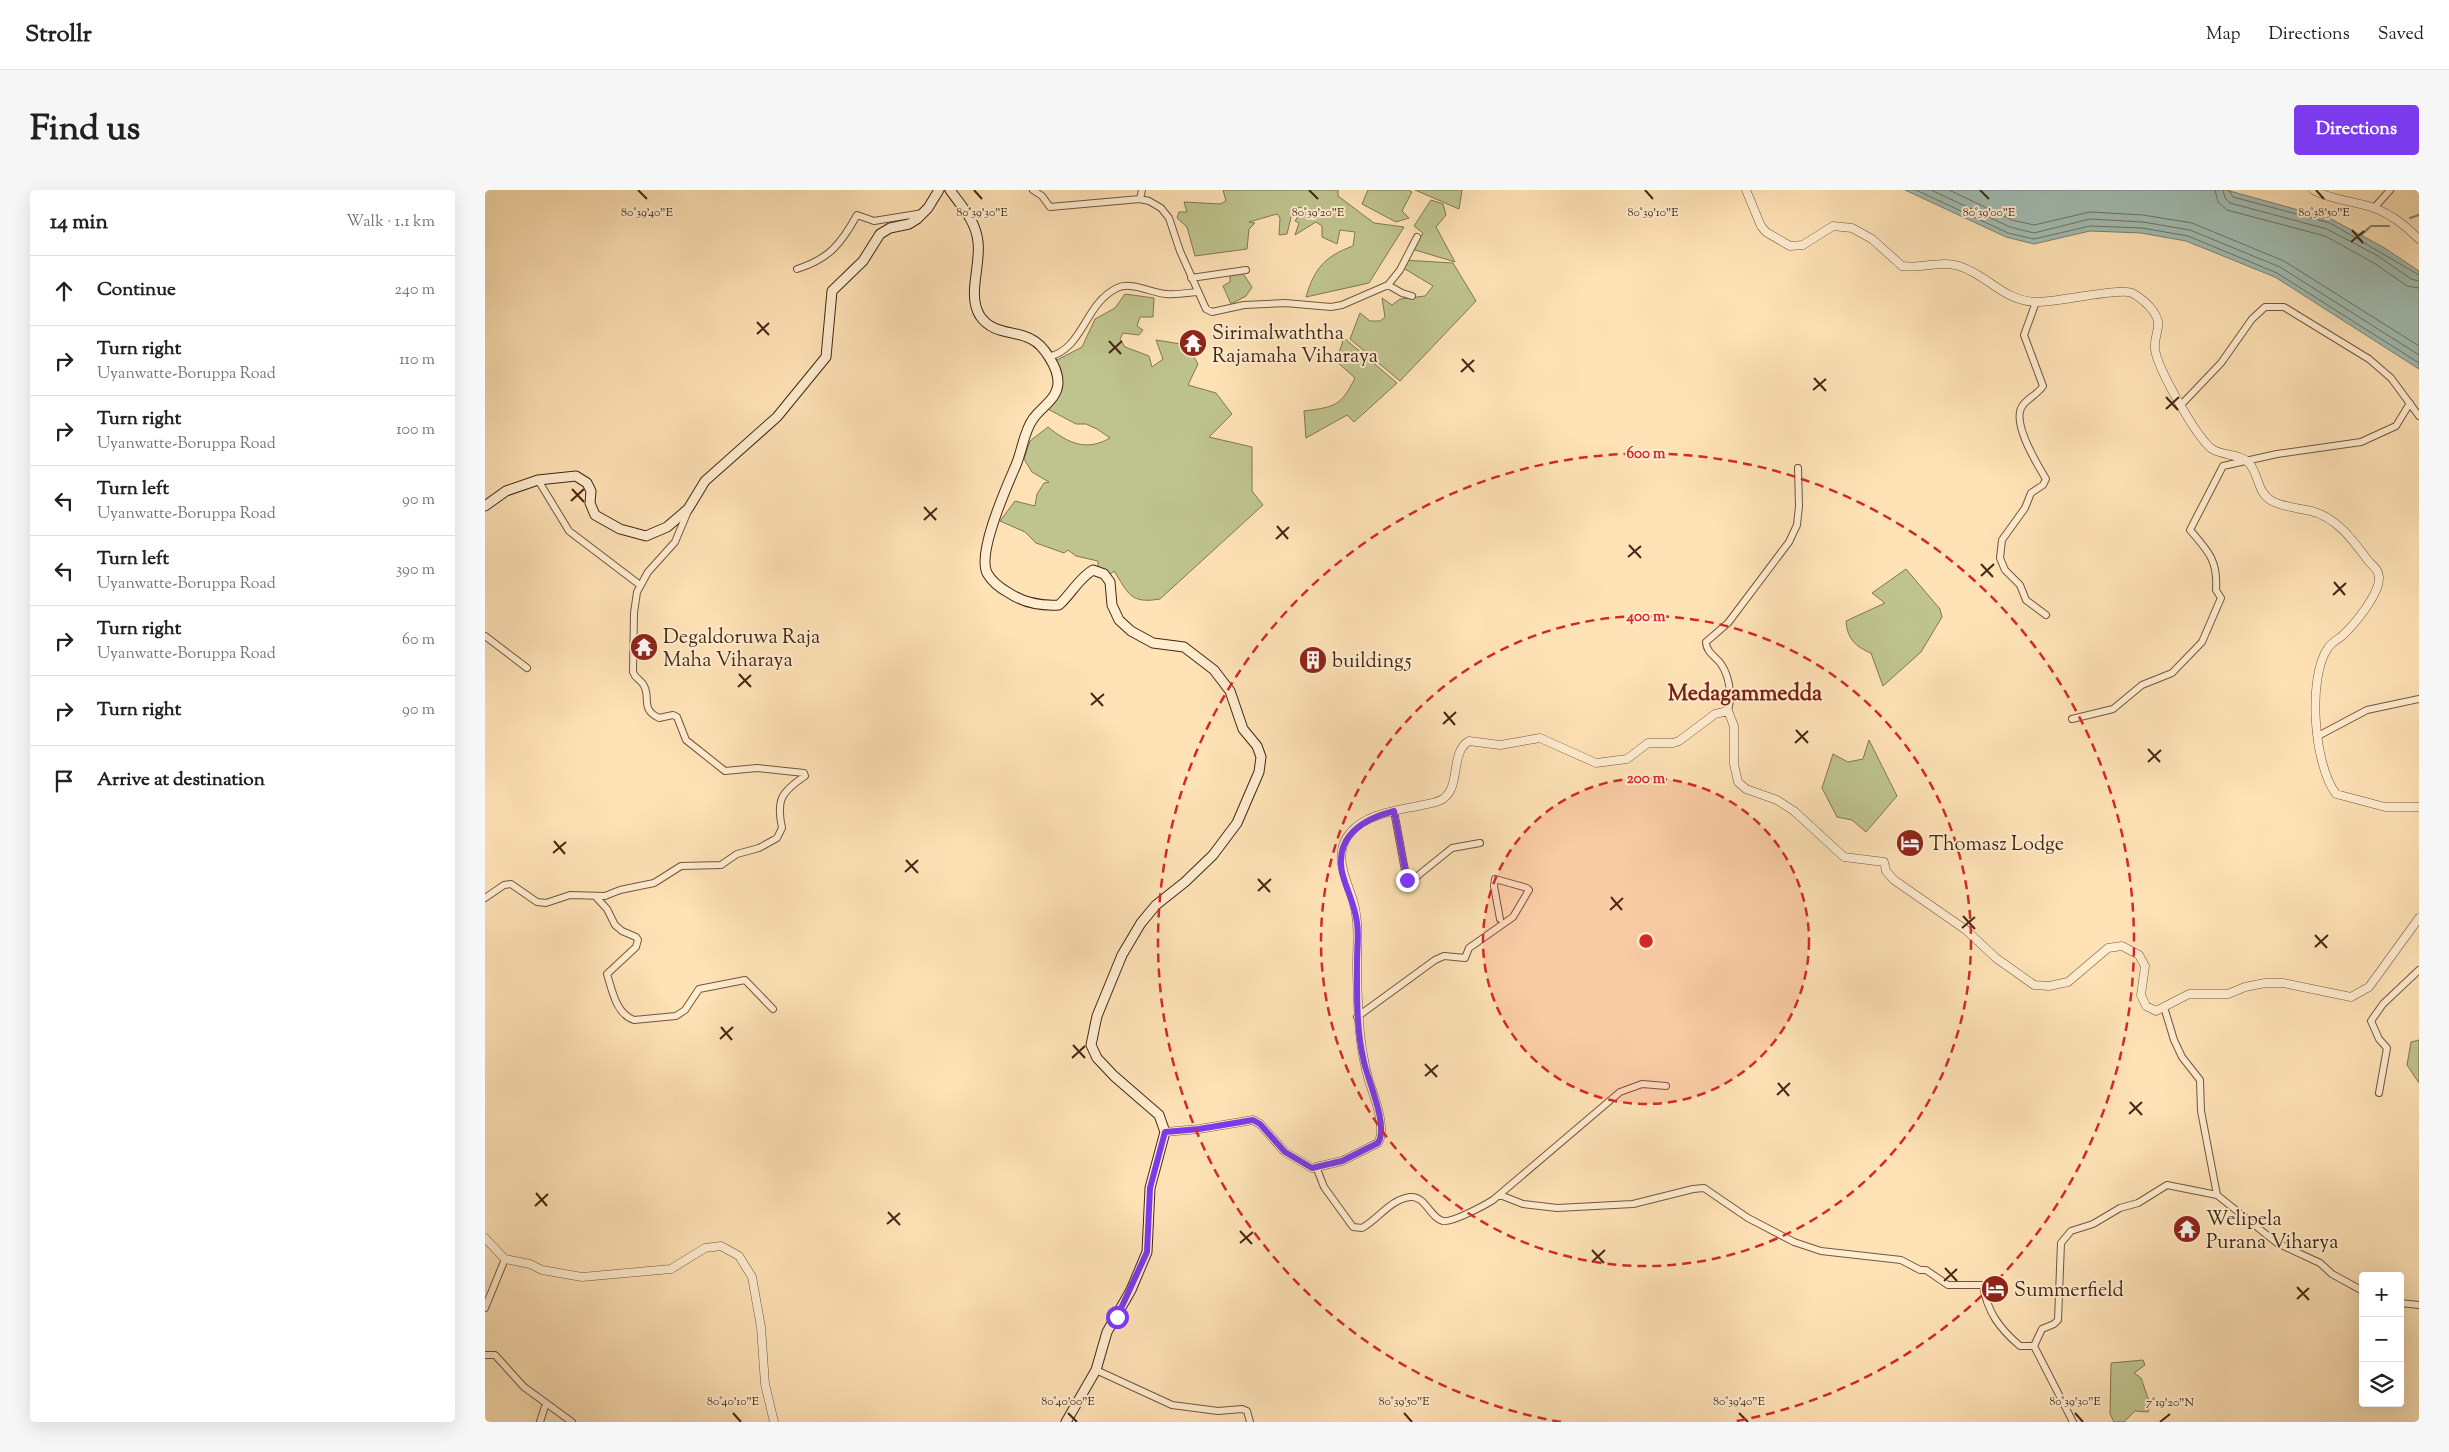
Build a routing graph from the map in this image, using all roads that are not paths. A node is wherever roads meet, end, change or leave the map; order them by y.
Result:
1 (939, 190) edge
2 (950, 190) edge
3 (1033, 190) edge
4 (1142, 190) edge
5 (1746, 190) edge
6 (2313, 190) edge
7 (2390, 190) edge
8 (2329, 194) edge
9 (1140, 199) junction
10 (2374, 208) junction
11 (923, 213) junction
12 (1417, 237) dead end
13 (2419, 239) edge
14 (797, 269) dead end
15 (1246, 270) dead end
16 (1191, 278) junction
17 (1388, 285) junction
18 (1197, 292) junction
19 (1412, 296) dead end
20 (2036, 302) junction
21 (1048, 357) junction
22 (2410, 403) junction
23 (2180, 406) junction
24 (2419, 416) edge
25 (2247, 462) junction
26 (1798, 468) dead end
27 (538, 480) junction
28 (485, 506) edge
29 (689, 509) junction
30 (641, 585) junction
31 (2046, 615) dead end
32 (485, 636) edge
33 (527, 668) dead end
34 (2419, 699) edge
35 (1728, 711) junction
36 (2071, 719) dead end
37 (2318, 736) junction
38 (2419, 807) edge
39 (1394, 811) junction
40 (1481, 843) dead end
41 (596, 897) junction
42 (485, 898) edge
43 (2419, 918) edge
44 (1500, 919) dead end
45 (2419, 970) edge
46 (2164, 1007) junction
47 (773, 1009) dead end
48 (1357, 1017) junction
49 (1666, 1086) dead end
50 (2379, 1093) dead end
51 (1165, 1132) junction
52 (1317, 1168) junction
53 (2217, 1194) junction
54 (1499, 1195) junction
55 (485, 1238) edge
56 (505, 1259) junction
57 (2359, 1288) edge
58 (2404, 1304) edge
59 (2419, 1306) edge
60 (485, 1308) edge
61 (2033, 1346) junction
62 (485, 1355) edge
63 (1096, 1370) junction
64 (546, 1403) junction
65 (540, 1422) edge
66 (572, 1422) edge
67 (774, 1422) edge
68 (1066, 1422) edge
69 (1250, 1422) edge
70 (2073, 1422) edge

1 - 11 main road
2 - 21 main road
3 - 9 street
4 - 9 street
5 - 20 street
6 - 8 street
7 - 10 street
8 - 10 street
9 - 16 street
10 - 13 street
11 - 14 street
11 - 29 main road
12 - 17 street
15 - 16 street
16 - 18 street
17 - 18 street
17 - 19 street
18 - 21 street
20 - 23 street
20 - 31 street
21 - 51 main road
22 - 23 street
22 - 24 street
22 - 25 street
23 - 25 street
25 - 36 street
25 - 37 street
26 - 35 street
27 - 28 main road
27 - 29 main road
27 - 30 street
29 - 30 street
30 - 41 street
32 - 33 street
34 - 37 street
35 - 39 street
35 - 46 street
37 - 38 street
39 - 40 street
39 - 48 street
41 - 42 street
41 - 47 street
43 - 46 street
44 - 48 street
45 - 50 street
46 - 53 street
48 - 52 street
49 - 54 street
51 - 52 street
51 - 63 main road
52 - 54 street
53 - 57 street
53 - 61 street
54 - 61 street
55 - 56 street
56 - 60 street
56 - 67 street
58 - 59 street
61 - 70 street
62 - 64 street
63 - 68 main road
63 - 69 street
64 - 65 street
64 - 66 street

